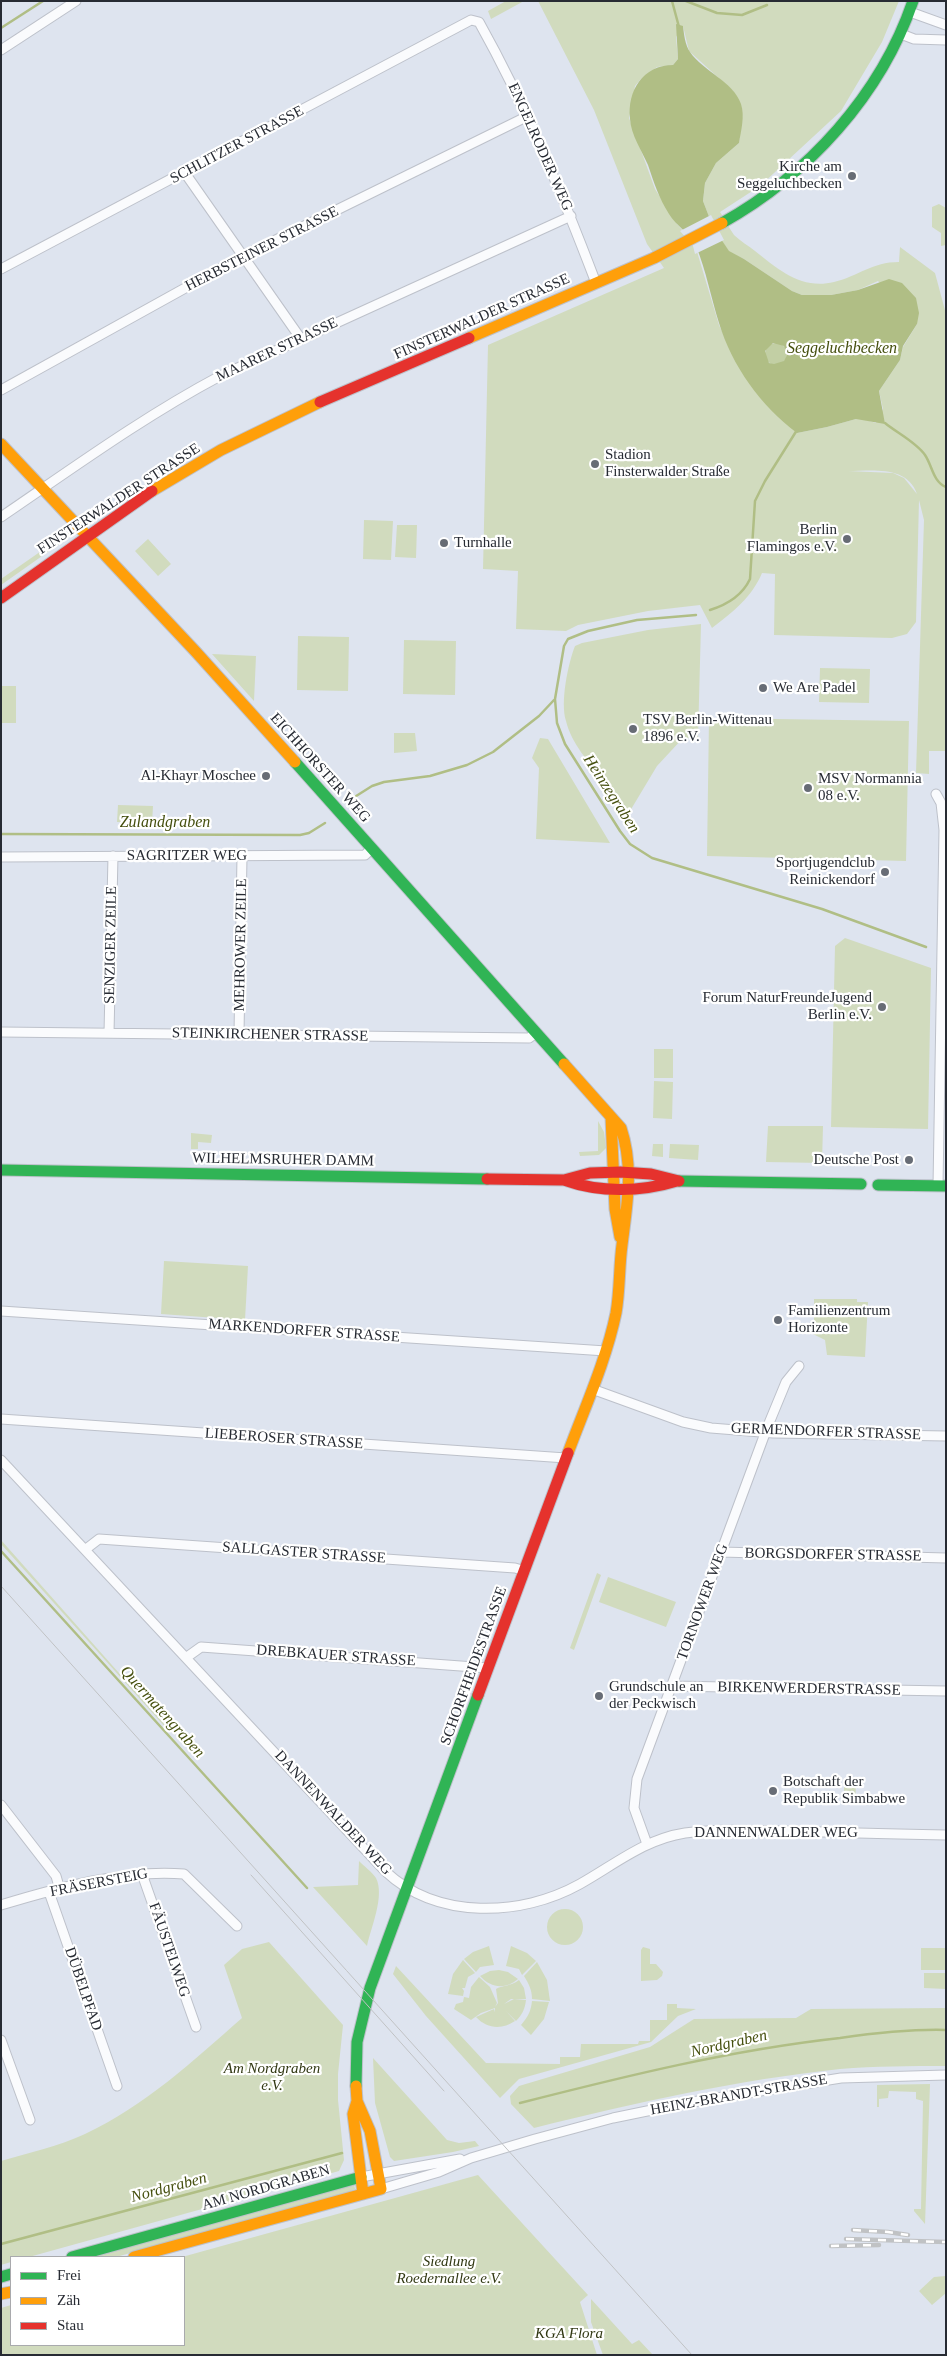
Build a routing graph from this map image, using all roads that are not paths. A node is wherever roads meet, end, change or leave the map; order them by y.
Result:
1 (76, 1) edge
2 (912, 7) edge
3 (472, 20) joint
4 (946, 25) edge
5 (901, 34) junction
6 (946, 40) edge
7 (1, 50) edge
8 (528, 116) junction
9 (185, 173) junction
10 (571, 216) junction
11 (243, 256) junction
12 (1, 269) edge
13 (596, 283) junction
14 (301, 339) junction
15 (1, 390) edge
16 (1, 444) edge
17 (43, 488) junction
18 (1, 517) edge
19 (88, 536) junction
20 (1, 598) edge
21 (936, 794) dead end
22 (371, 849) junction
23 (113, 856) junction
24 (242, 856) junction
25 (1, 857) edge
26 (1, 1032) edge
27 (536, 1032) junction
28 (109, 1033) junction
29 (239, 1034) junction
30 (611, 1117) junction
31 (1, 1170) edge
32 (614, 1173) junction
33 (628, 1173) junction
34 (564, 1180) junction
35 (677, 1181) junction
36 (861, 1184) dead end
37 (878, 1184) dead end
38 (942, 1186) edge
39 (628, 1187) junction
40 (615, 1188) junction
41 (622, 1242) junction
42 (1, 1311) edge
43 (606, 1352) junction
44 (799, 1366) dead end
45 (592, 1389) junction
46 (1, 1419) edge
47 (766, 1433) junction
48 (946, 1436) edge
49 (566, 1458) junction
50 (1, 1460) edge
51 (86, 1550) junction
52 (721, 1552) junction
53 (946, 1558) edge
54 (525, 1571) junction
55 (187, 1657) junction
56 (488, 1668) junction
57 (672, 1686) junction
58 (946, 1691) edge
59 (1, 1805) edge
60 (946, 1834) edge
61 (647, 1844) junction
62 (142, 1874) junction
63 (407, 1887) junction
64 (60, 1890) junction
65 (49, 1892) junction
66 (1, 1905) edge
67 (237, 1926) dead end
68 (196, 2027) dead end
69 (1, 2040) edge
70 (946, 2075) edge
71 (117, 2086) dead end
72 (356, 2101) junction
73 (30, 2120) dead end
74 (535, 2139) joint
75 (470, 2158) junction
76 (378, 2174) junction
77 (361, 2177) junction
78 (381, 2189) junction
79 (363, 2194) junction
80 (76, 2256) edge
81 (138, 2256) edge

1 - 7 street
2 - 4 street
2 - 5 main road, FINSTERWALDER STRASSE
3 - 8 street, ENGELRODER WEG
3 - 9 street, SCHLITZER STRASSE
5 - 6 street
5 - 13 main road, FINSTERWALDER STRASSE
8 - 10 street, ENGELRODER WEG
8 - 11 street, HERBSTEINER STRASSE
9 - 11 street
9 - 12 street, SCHLITZER STRASSE
10 - 13 street, ENGELRODER WEG
10 - 14 street, MAARER STRASSE
11 - 14 street
11 - 15 street, HERBSTEINER STRASSE
13 - 19 main road, FINSTERWALDER STRASSE
14 - 17 street, MAARER STRASSE
16 - 17 main road, EICHHORSTER WEG
17 - 18 street, MAARER STRASSE
17 - 19 main road, EICHHORSTER WEG
19 - 20 main road, FINSTERWALDER STRASSE
19 - 22 main road, EICHHORSTER WEG
21 - 38 street
22 - 24 street, SAGRITZER WEG
22 - 27 main road, EICHHORSTER WEG
23 - 24 street, SAGRITZER WEG
23 - 25 street, SAGRITZER WEG
23 - 28 street, SENZIGER ZEILE
24 - 29 street, MEHROWER ZEILE
26 - 28 street, STEINKIRCHENER STRASSE
27 - 29 street, STEINKIRCHENER STRASSE
27 - 30 main road, EICHHORSTER WEG
28 - 29 street, STEINKIRCHENER STRASSE
30 - 32 main road
30 - 33 main road, EICHHORSTER WEG
31 - 34 main road, WILHELMSRUHER DAMM
32 - 33 main road, WILHELMSRUHER DAMM
32 - 34 main road, WILHELMSRUHER DAMM
32 - 40 main road, SCHORFHEIDESTRASSE
33 - 35 main road, WILHELMSRUHER DAMM
33 - 39 main road, EICHHORSTER WEG
34 - 40 main road, WILHELMSRUHER DAMM
35 - 36 main road, WILHELMSRUHER DAMM
35 - 39 main road, WILHELMSRUHER DAMM
37 - 38 main road
39 - 40 main road, WILHELMSRUHER DAMM
39 - 41 main road, SCHORFHEIDESTRASSE
40 - 41 main road, SCHORFHEIDESTRASSE
41 - 43 main road, SCHORFHEIDESTRASSE
42 - 43 street, MARKENDORFER STRASSE
43 - 45 main road, SCHORFHEIDESTRASSE
44 - 47 street, TORNOWER WEG
45 - 47 street, GERMENDORFER STRASSE
45 - 49 main road, SCHORFHEIDESTRASSE
46 - 49 street, LIEBEROSER STRASSE
47 - 48 street, GERMENDORFER STRASSE
47 - 52 street, TORNOWER WEG
49 - 54 main road, SCHORFHEIDESTRASSE
50 - 51 street, DANNENWALDER WEG
51 - 54 street, SALLGASTER STRASSE
51 - 55 street, DANNENWALDER WEG
52 - 53 street, BORGSDORFER STRASSE
52 - 57 street, TORNOWER WEG
54 - 56 main road, SCHORFHEIDESTRASSE
55 - 56 street, DREBKAUER STRASSE
55 - 63 street, DANNENWALDER WEG
56 - 63 main road, SCHORFHEIDESTRASSE
57 - 58 street, BIRKENWERDERSTRASSE
57 - 61 street, TORNOWER WEG
59 - 64 street
60 - 61 street, DANNENWALDER WEG
61 - 63 street, DANNENWALDER WEG
62 - 64 street, FRÄSERSTEIG
62 - 67 street, FRÄSERSTEIG
62 - 68 street, FÄUSTELWEG
63 - 72 main road, SCHORFHEIDESTRASSE
64 - 65 street, FRÄSERSTEIG
65 - 66 street, FRÄSERSTEIG
65 - 71 street, DÜBELPFAD
69 - 73 street
70 - 74 street, HEINZ-BRANDT-STRASSE
72 - 76 main road, SCHORFHEIDESTRASSE
72 - 77 main road, SCHORFHEIDESTRASSE
74 - 75 street, AM NORDGRABEN
75 - 76 street, AM NORDGRABEN
75 - 78 street, AM NORDGRABEN
76 - 77 street, AM NORDGRABEN
76 - 78 main road, SCHORFHEIDESTRASSE
77 - 79 main road, SCHORFHEIDESTRASSE
77 - 80 main road, AM NORDGRABEN
78 - 79 main road, AM NORDGRABEN
79 - 81 main road, AM NORDGRABEN

